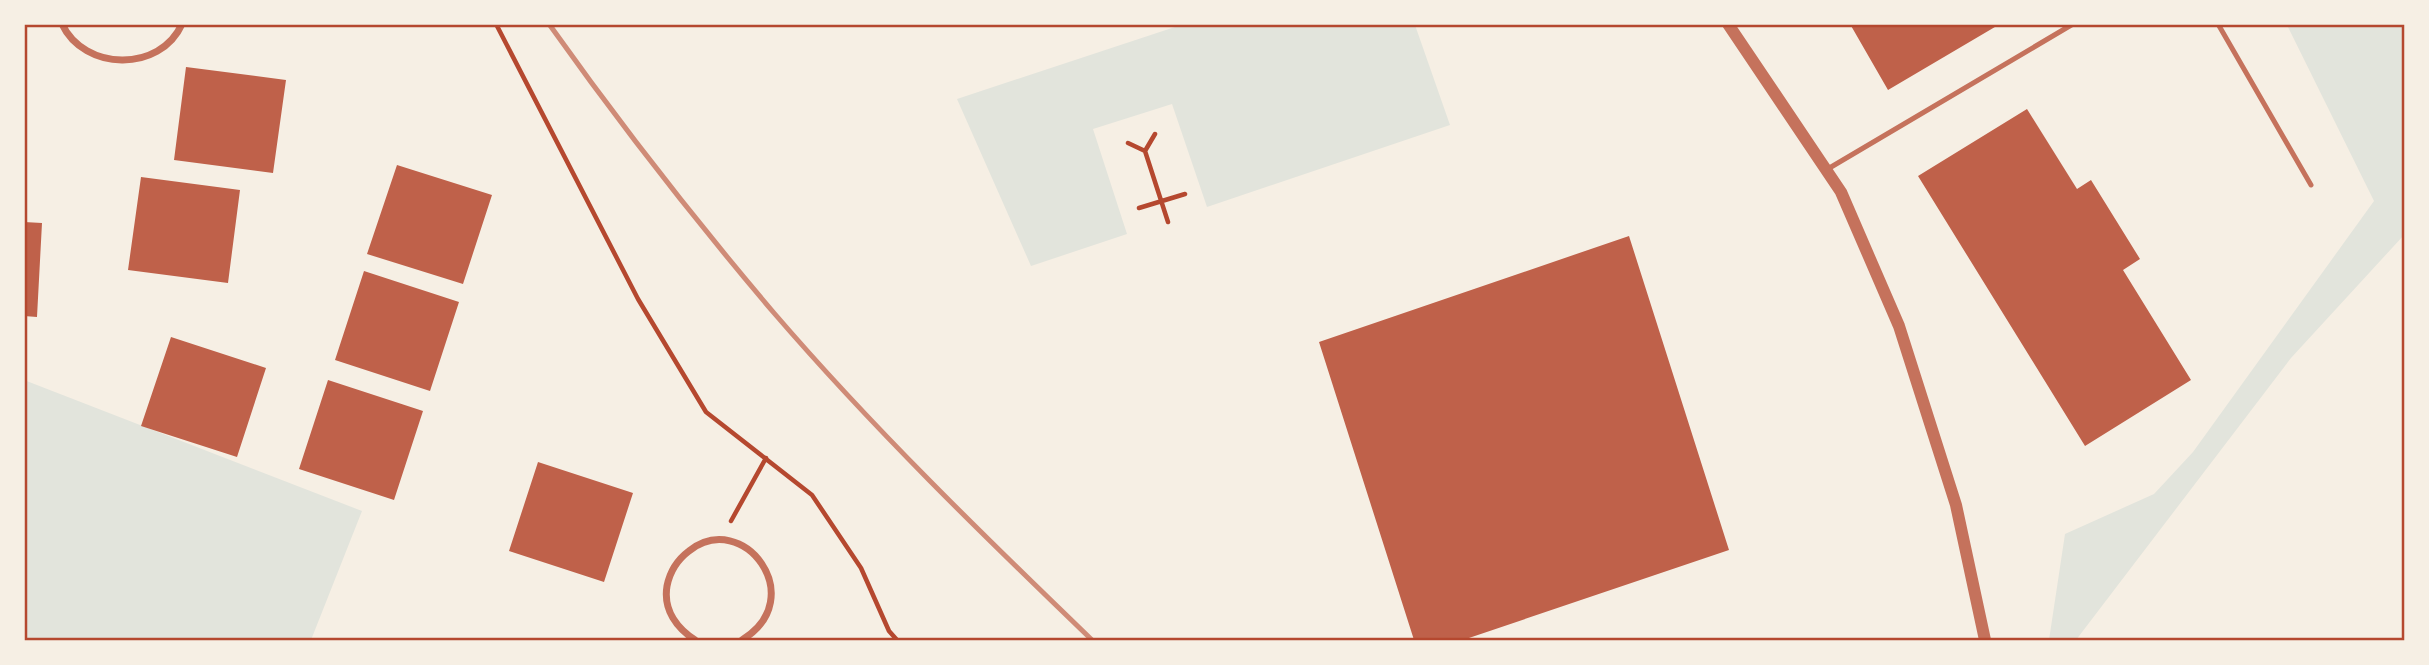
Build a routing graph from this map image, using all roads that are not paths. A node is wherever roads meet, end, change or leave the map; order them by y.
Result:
1 (62, 24) edge
2 (181, 24) edge
3 (1728, 24) edge
4 (2073, 24) edge
5 (2218, 24) edge
6 (1826, 170) junction
7 (2311, 185) dead end
8 (695, 640) edge
9 (742, 640) edge
10 (1985, 640) edge

1 - 2 street
3 - 6 street
4 - 6 lane
5 - 7 lane
6 - 10 street
8 - 9 street

